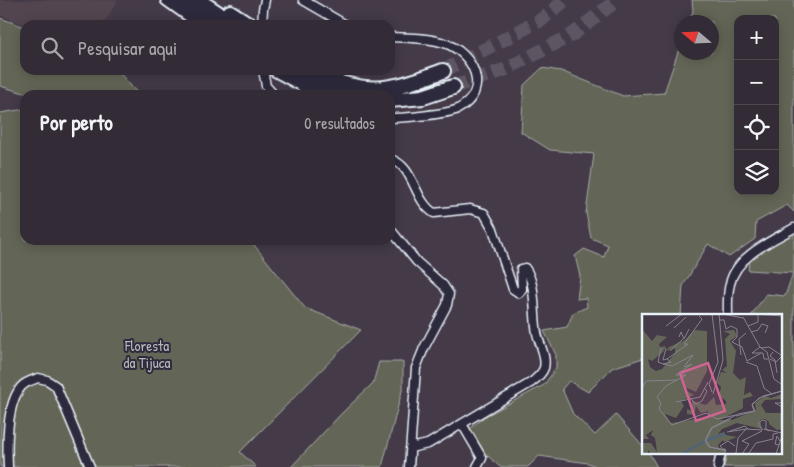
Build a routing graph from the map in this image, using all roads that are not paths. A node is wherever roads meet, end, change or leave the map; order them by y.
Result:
1 (167, 0) edge
2 (180, 0) edge
3 (198, 0) edge
4 (213, 0) edge
5 (265, 0) edge
6 (303, 0) edge
7 (195, 20) edge
8 (210, 20) edge
9 (228, 20) edge
10 (243, 20) edge
11 (262, 20) edge
12 (337, 20) edge
13 (395, 37) edge
14 (442, 70) tunnel mouth
15 (264, 75) edge
16 (283, 75) edge
17 (298, 75) edge
18 (319, 75) edge
19 (325, 75) edge
20 (298, 83) junction
21 (453, 87) tunnel mouth
22 (339, 88) edge
23 (270, 90) edge
24 (304, 90) edge
25 (310, 90) edge
26 (395, 101) edge
27 (395, 118) edge
28 (395, 161) edge
29 (794, 228) edge
30 (395, 236) edge
31 (728, 314) edge
32 (462, 424) junction
33 (410, 448) junction
34 (721, 454) edge
35 (8, 467) edge
36 (90, 467) edge
37 (409, 467) edge
38 (477, 467) edge
39 (718, 467) edge

1 - 7 main road
2 - 8 highway
3 - 9 highway
4 - 10 highway
5 - 11 street
6 - 12 street
13 - 27 street
14 - 22 highway
15 - 23 street
16 - 20 main road
17 - 22 highway
18 - 22 highway
19 - 22 highway
20 - 24 street
20 - 25 highway
21 - 26 highway
28 - 32 street
29 - 31 street
30 - 33 street
32 - 33 street
32 - 38 street
33 - 37 street
34 - 39 street
35 - 36 street

